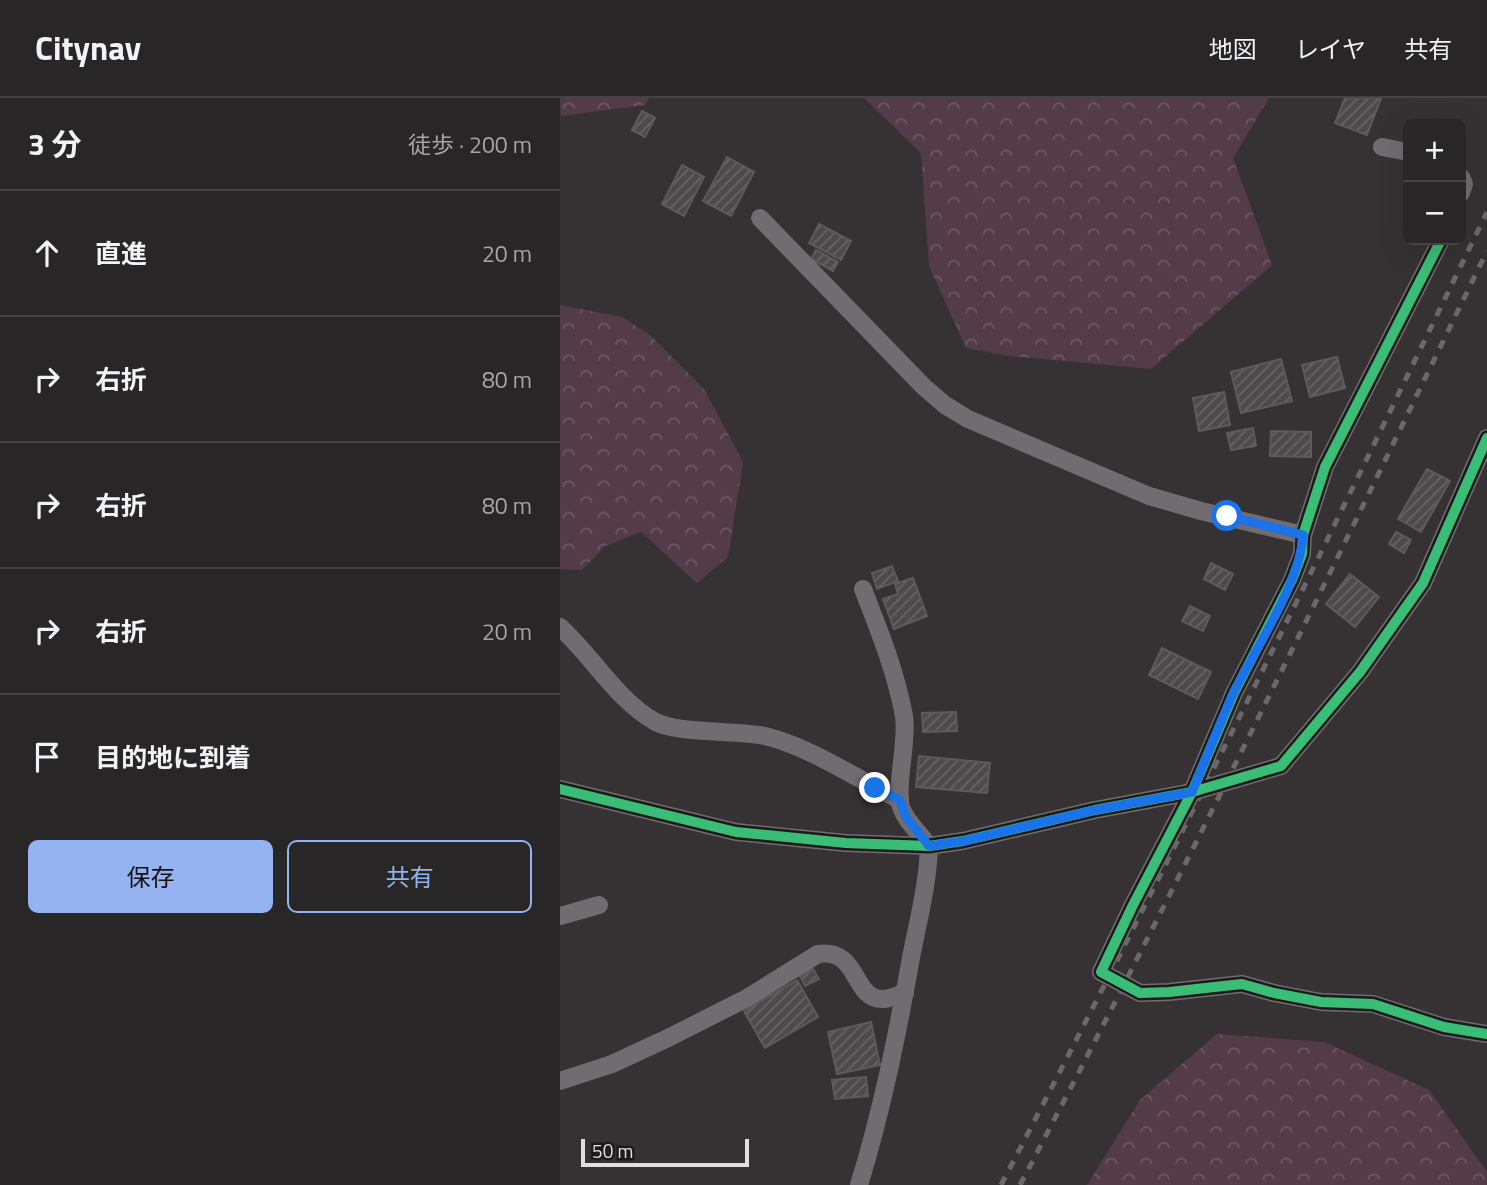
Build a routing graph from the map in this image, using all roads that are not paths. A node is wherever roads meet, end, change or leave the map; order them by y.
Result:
1 (1382, 147) dead end
2 (1403, 151) edge
3 (760, 218) dead end
4 (1438, 245) edge
5 (1487, 438) edge
6 (1303, 535) junction
7 (863, 589) dead end
8 (560, 626) edge
9 (560, 789) edge
10 (1192, 792) junction
11 (900, 800) junction
12 (929, 846) junction
13 (599, 905) dead end
14 (560, 916) edge
15 (905, 993) junction
16 (1487, 1034) edge
17 (560, 1082) edge
18 (859, 1185) edge

1 - 2 street
3 - 6 street
4 - 6 street
5 - 10 street
6 - 10 street
7 - 11 street
8 - 11 street
9 - 12 street
10 - 12 street
10 - 16 street
11 - 12 street
12 - 15 street
13 - 14 street
15 - 17 street
15 - 18 street

